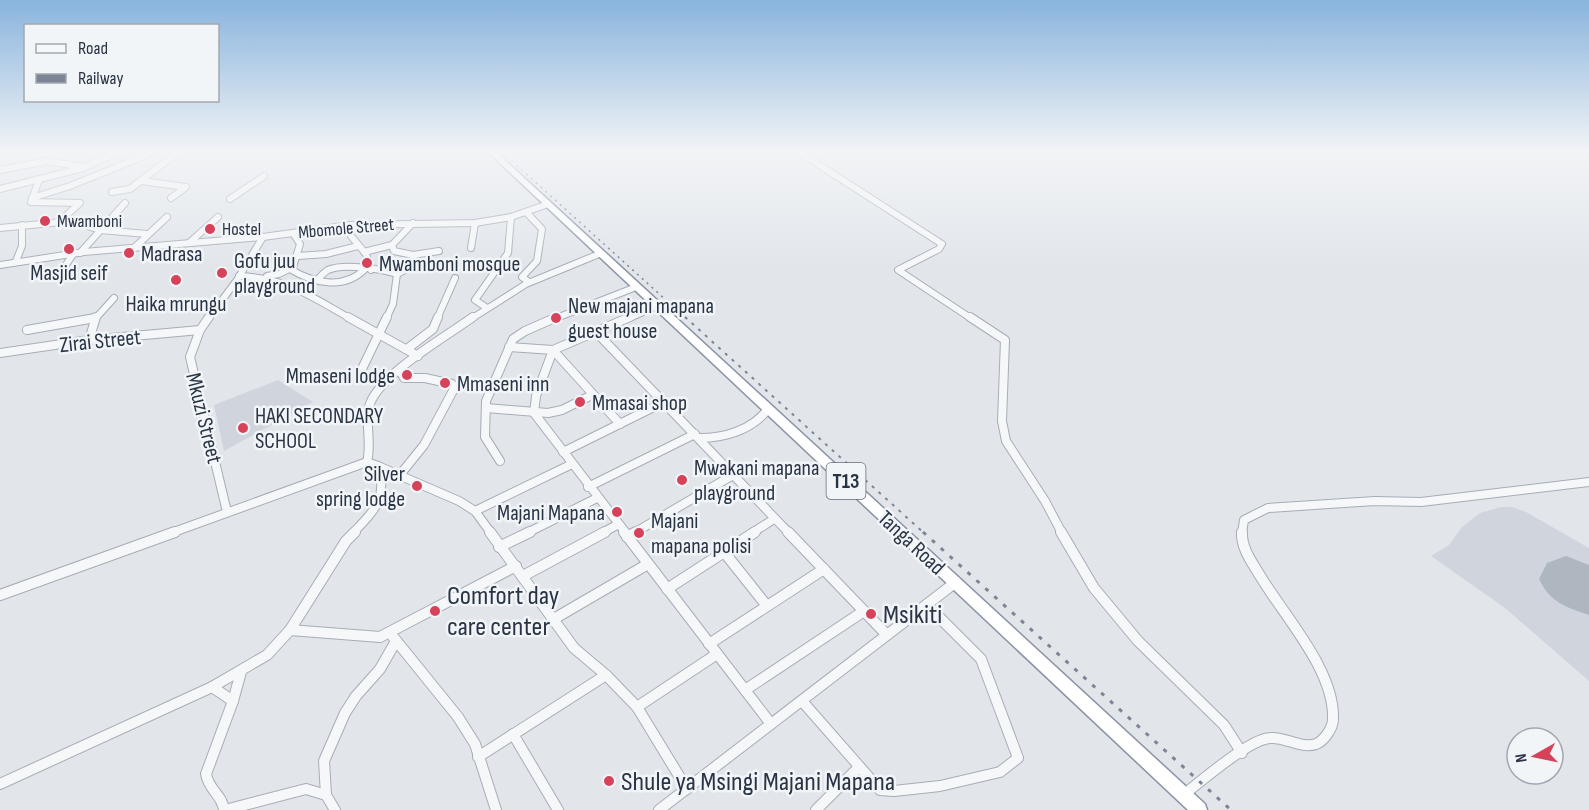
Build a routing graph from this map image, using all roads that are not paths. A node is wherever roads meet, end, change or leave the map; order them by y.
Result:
1 (35, 190) edge
2 (58, 190) edge
3 (125, 190) edge
4 (182, 190) edge
5 (244, 190) edge
6 (532, 190) edge
7 (859, 190) edge
8 (112, 192) dead end
9 (32, 198) junction
10 (171, 198) dead end
11 (230, 199) dead end
12 (125, 202) dead end
13 (548, 204) junction
14 (526, 212) junction
15 (167, 217) dead end
16 (218, 217) dead end
17 (512, 217) junction
18 (58, 222) junction
19 (413, 223) junction
20 (474, 223) junction
21 (22, 225) junction
22 (351, 225) junction
23 (0, 228) edge
24 (100, 230) junction
25 (293, 233) junction
26 (147, 234) junction
27 (263, 237) junction
28 (188, 244) junction
29 (392, 245) junction
30 (358, 246) junction
31 (134, 248) junction
32 (471, 248) dead end
33 (439, 251) dead end
34 (364, 252) junction
35 (77, 253) junction
36 (599, 254) junction
37 (298, 255) junction
38 (413, 255) junction
39 (16, 261) junction
40 (0, 265) edge
41 (290, 269) junction
42 (368, 270) junction
43 (397, 274) junction
44 (239, 276) junction
45 (260, 276) junction
46 (58, 277) dead end
47 (455, 278) dead end
48 (317, 280) junction
49 (529, 282) junction
50 (636, 287) junction
51 (114, 298) dead end
52 (657, 306) junction
53 (487, 308) junction
54 (95, 318) junction
55 (27, 330) dead end
56 (200, 330) junction
57 (380, 333) junction
58 (597, 333) junction
59 (89, 340) junction
60 (509, 347) junction
61 (407, 349) junction
62 (553, 350) junction
63 (0, 353) edge
64 (418, 356) junction
65 (400, 370) junction
66 (360, 373) dead end
67 (592, 395) junction
68 (664, 402) junction
69 (486, 408) junction
70 (768, 409) junction
71 (534, 413) junction
72 (620, 424) junction
73 (697, 436) junction
74 (563, 452) junction
75 (500, 461) dead end
76 (367, 462) junction
77 (572, 464) junction
78 (378, 466) junction
79 (733, 475) junction
80 (399, 476) junction
81 (1589, 482) edge
82 (588, 487) junction
83 (597, 498) junction
84 (476, 511) junction
85 (227, 512) junction
86 (774, 519) junction
87 (618, 525) junction
88 (627, 537) junction
89 (500, 547) junction
90 (724, 552) junction
91 (648, 564) junction
92 (516, 566) junction
93 (824, 569) junction
94 (523, 576) junction
95 (956, 582) junction
96 (667, 589) junction
97 (0, 595) edge
98 (927, 605) junction
99 (767, 606) junction
100 (864, 612) junction
101 (552, 620) junction
102 (290, 630) junction
103 (887, 636) junction
104 (393, 637) junction
105 (709, 644) junction
106 (717, 654) junction
107 (241, 672) junction
108 (606, 675) junction
109 (212, 687) junction
110 (745, 690) junction
111 (233, 701) junction
112 (802, 701) junction
113 (637, 707) junction
114 (771, 724) junction
115 (513, 734) junction
116 (1242, 753) junction
117 (478, 757) junction
118 (859, 766) junction
119 (0, 784) edge
120 (687, 789) junction
121 (326, 795) junction
122 (1182, 795) junction
123 (225, 810) edge
124 (335, 810) edge
125 (496, 810) edge
126 (558, 810) edge
127 (659, 810) edge
128 (816, 810) edge
129 (1199, 810) edge

1 - 9 street
2 - 9 street
3 - 8 street
4 - 10 street
5 - 11 street
6 - 13 highway, Tanga Road / T13
7 - 116 street
9 - 18 street
12 - 24 street
13 - 14 street, Mbomole Street
13 - 36 highway, Tanga Road / T13
14 - 17 street, Mbomole Street
14 - 49 street
15 - 26 street
16 - 28 street
17 - 20 street, Mbomole Street
17 - 53 street
18 - 21 street
18 - 24 street
19 - 20 street, Mbomole Street
19 - 22 street, Mbomole Street
19 - 29 street
20 - 32 street
21 - 23 street
21 - 39 street
22 - 25 street, Mbomole Street
22 - 30 street
24 - 26 street
24 - 35 street
25 - 27 street, Mbomole Street
25 - 37 street
26 - 31 street
27 - 28 street, Mbomole Street
27 - 44 street, Mkuzi Street
28 - 31 street, Mbomole Street
29 - 34 street
29 - 38 street
30 - 34 street
30 - 37 street
31 - 35 street, Mbomole Street
33 - 38 street
34 - 42 street
35 - 39 street, Mbomole Street
35 - 46 street
36 - 49 street
36 - 50 highway, Tanga Road / T13
37 - 41 street
38 - 43 street
39 - 40 street, Mbomole Street
41 - 45 street
41 - 48 street
42 - 43 street
42 - 48 street
42 - 48 street
43 - 57 street
44 - 45 street
44 - 56 street, Mkuzi Street
45 - 57 street
47 - 61 street
49 - 53 street
50 - 52 highway, Tanga Road / T13
50 - 60 street
51 - 54 street
52 - 58 street
52 - 70 highway, Tanga Road / T13
53 - 64 street
54 - 55 street
54 - 59 street
56 - 59 street, Zirai Street
56 - 85 street, Mkuzi Street
57 - 61 street
57 - 66 street
58 - 62 street
58 - 68 street
59 - 63 street, Zirai Street
60 - 62 street
60 - 69 street
61 - 64 street
62 - 67 street
62 - 71 street
64 - 65 street
65 - 76 street
65 - 80 street
67 - 71 street
67 - 72 street
68 - 72 street
68 - 73 street
69 - 71 street
69 - 75 street
70 - 73 street
70 - 95 highway, Tanga Road / T13
71 - 74 street
72 - 74 street
73 - 79 street
73 - 82 street
74 - 77 street
76 - 78 street
76 - 85 street
77 - 82 street
77 - 84 street
78 - 80 street
78 - 102 street
79 - 86 street
79 - 88 street
80 - 84 street
81 - 116 street
82 - 83 street
83 - 87 street
83 - 89 street
84 - 89 street
85 - 97 street
86 - 90 street
86 - 93 street
87 - 88 street
87 - 94 street
88 - 91 street
89 - 92 street
90 - 96 street
90 - 99 street
91 - 96 street
91 - 101 street
92 - 94 street
92 - 104 street
93 - 99 street
93 - 100 street
94 - 101 street
95 - 98 street
95 - 122 highway, Tanga Road / T13
96 - 105 street
98 - 103 street
98 - 118 street
99 - 105 street
100 - 103 street
100 - 110 street
101 - 108 street
102 - 104 street
102 - 107 street
103 - 112 street
104 - 117 street
104 - 121 street
105 - 106 street
106 - 110 street
106 - 113 street
107 - 109 street
107 - 111 street
108 - 113 street
108 - 115 street
109 - 111 street
109 - 119 street
110 - 114 street
111 - 123 street
112 - 114 street
112 - 118 street
113 - 120 street
114 - 120 street
115 - 117 street
115 - 126 street
116 - 122 street
117 - 125 street
118 - 128 street
120 - 127 street
121 - 123 street
121 - 124 street
122 - 129 highway, Tanga Road / T13

